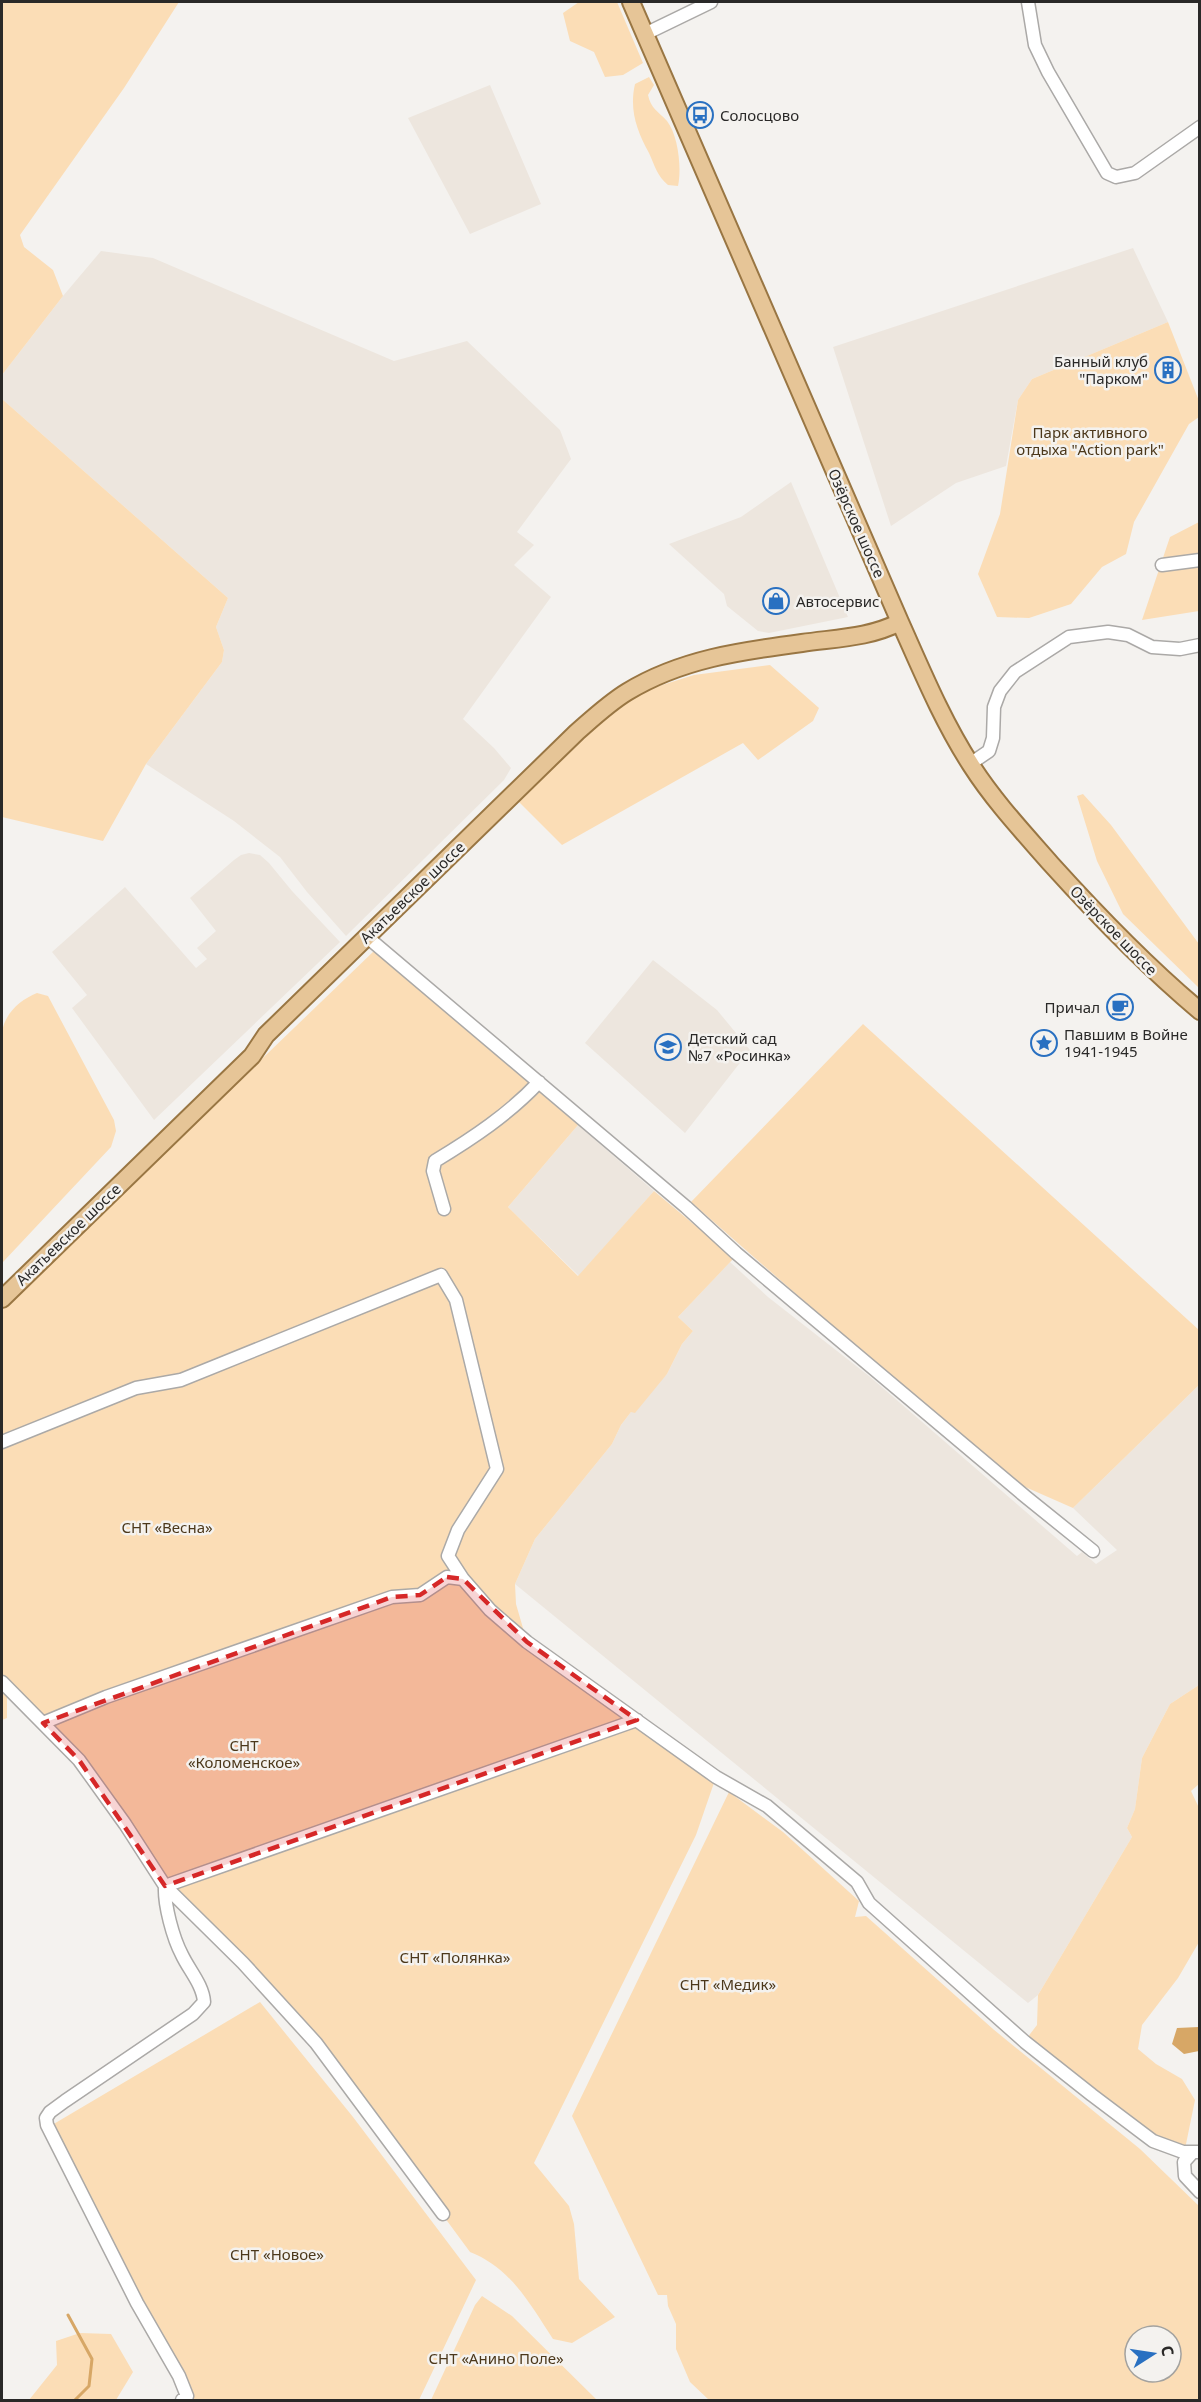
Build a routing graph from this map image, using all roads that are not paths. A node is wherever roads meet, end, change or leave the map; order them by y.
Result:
1 (631, 2) edge
2 (711, 2) edge
3 (1028, 2) edge
4 (645, 34) junction
5 (1200, 127) edge
6 (1200, 560) edge
7 (1162, 565) dead end
8 (900, 622) junction
9 (1200, 645) edge
10 (970, 764) junction
11 (366, 936) junction
12 (1200, 1011) edge
13 (540, 1082) junction
14 (444, 1209) dead end
15 (2, 1299) edge
16 (2, 1442) edge
17 (1093, 1551) dead end
18 (463, 1579) junction
19 (2, 1682) edge
20 (637, 1720) junction
21 (43, 1723) junction
22 (165, 1886) junction
23 (1196, 2153) edge
24 (1200, 2192) edge
25 (443, 2214) dead end
26 (182, 2400) edge

1 - 4 main road, Озёрское шоссе
2 - 4 street
3 - 5 street
4 - 8 main road, Озёрское шоссе
6 - 7 street
8 - 10 main road, Озёрское шоссе
8 - 11 main road, Акатьевское шоссе
9 - 10 street
10 - 12 main road, Озёрское шоссе
11 - 13 street
11 - 15 main road, Акатьевское шоссе
13 - 14 street
13 - 17 street
16 - 18 street
18 - 20 street
18 - 21 street
19 - 21 street
20 - 22 street
20 - 23 street
21 - 22 street
22 - 25 street
22 - 26 street
23 - 24 street

